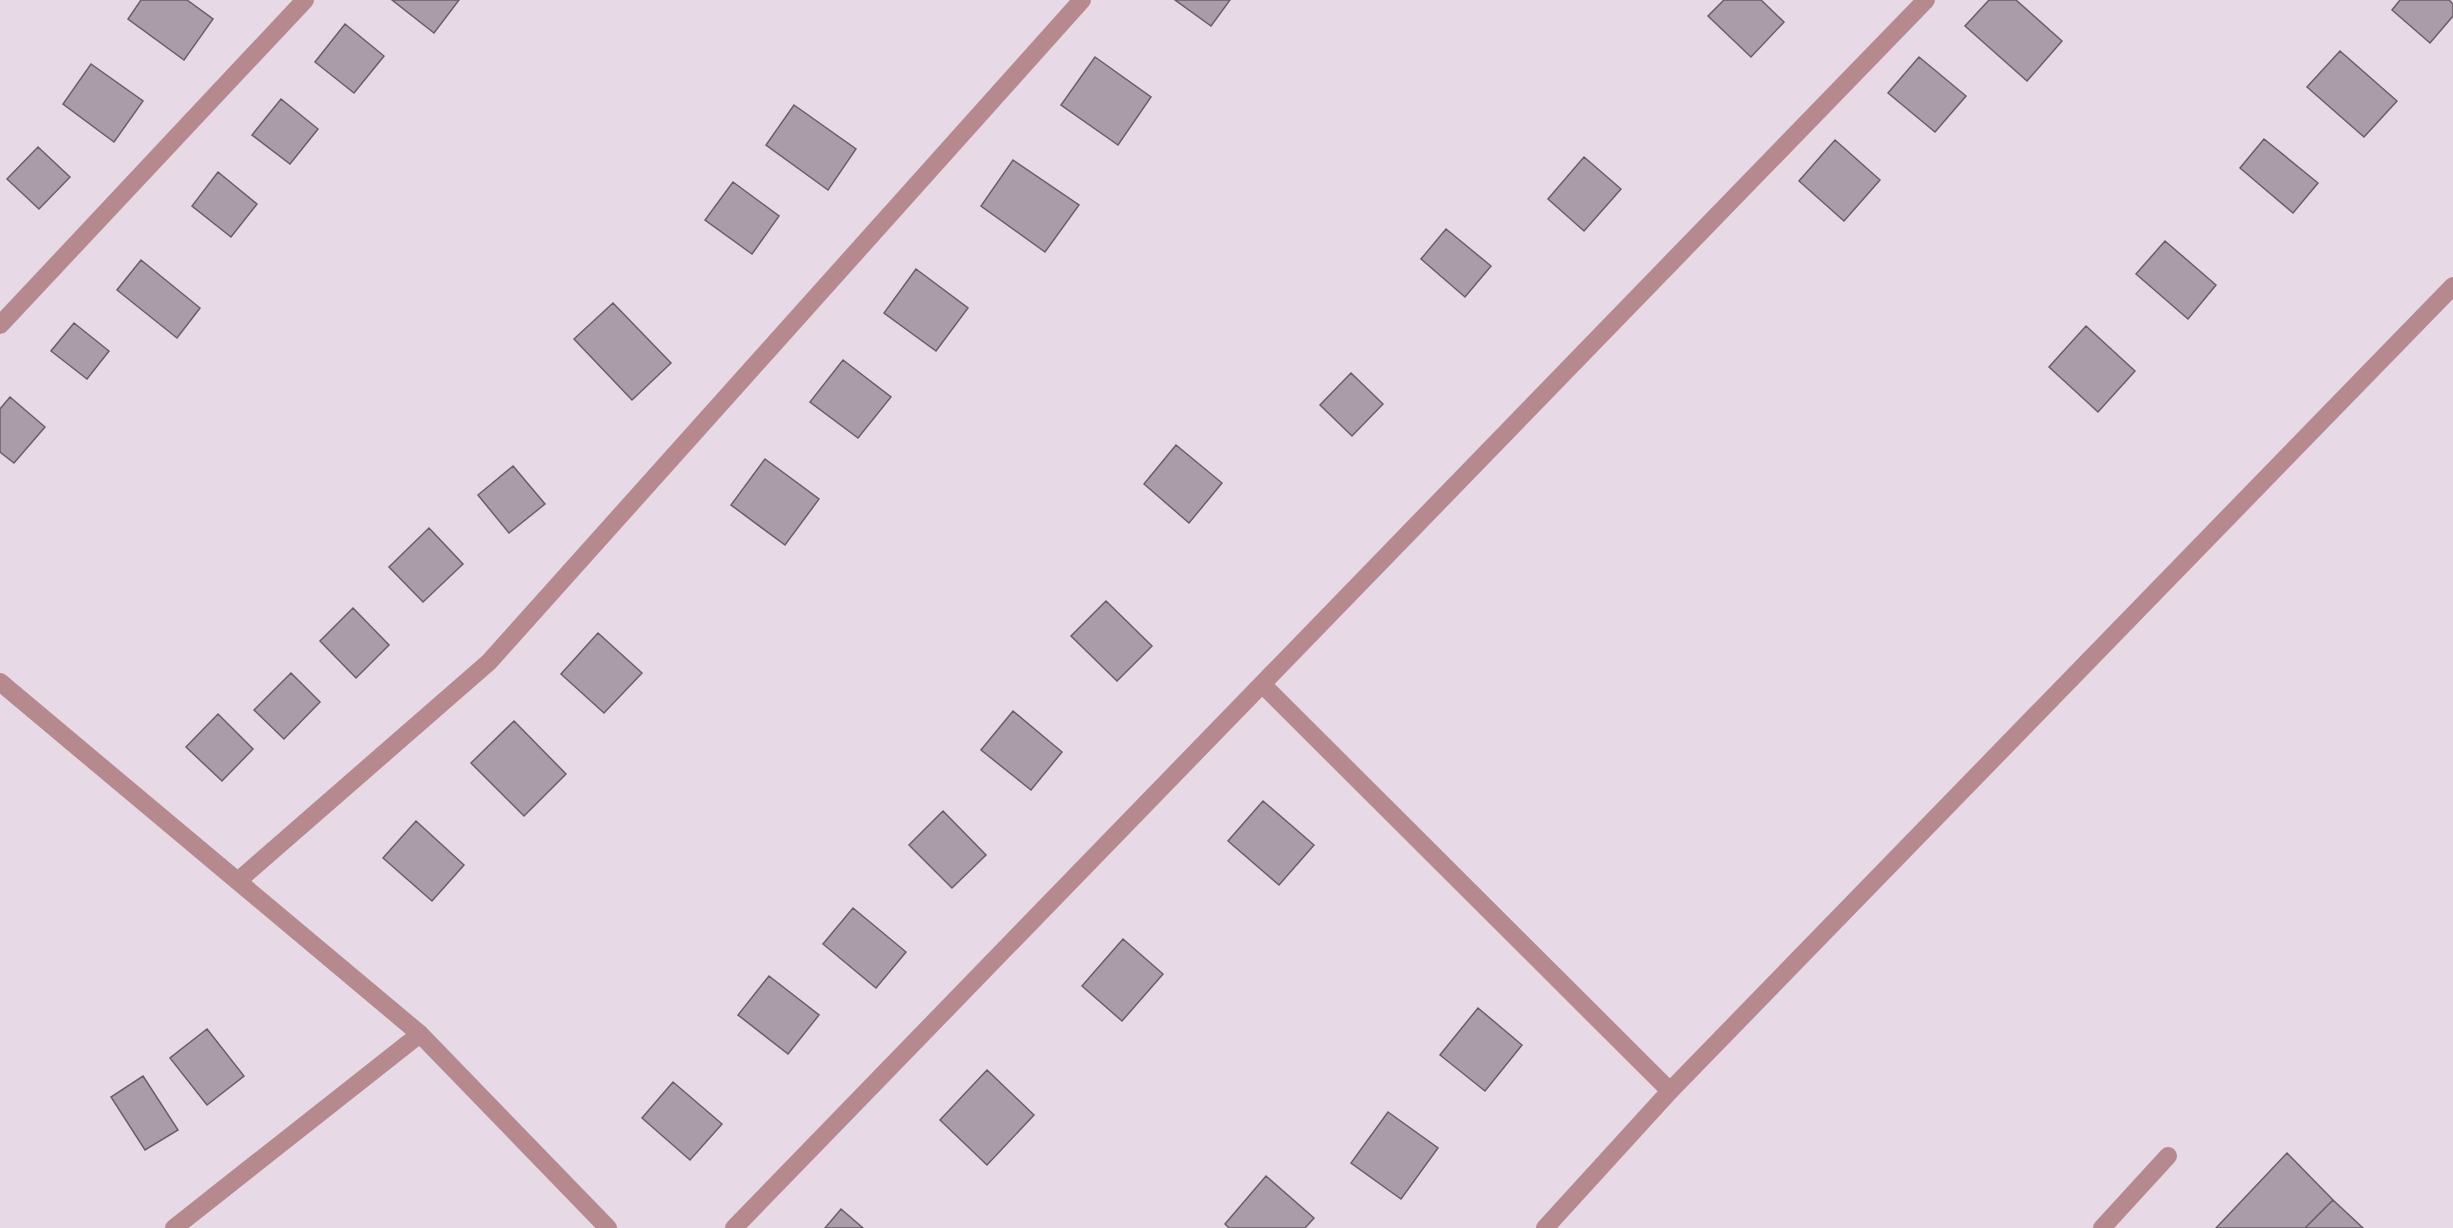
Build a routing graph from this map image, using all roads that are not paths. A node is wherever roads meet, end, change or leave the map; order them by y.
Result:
1 (305, 0) edge
2 (1082, 0) edge
3 (1926, 0) edge
4 (2453, 286) edge
5 (0, 325) edge
6 (0, 682) edge
7 (1262, 684) junction
8 (238, 880) junction
9 (420, 1034) junction
10 (1670, 1091) junction
11 (2168, 1156) dead end
12 (174, 1228) edge
13 (608, 1228) edge
14 (734, 1228) edge
15 (1545, 1228) edge
16 (2102, 1228) edge

1 - 5 street
2 - 8 street
3 - 7 street
4 - 10 street
6 - 8 street
7 - 10 street
7 - 14 street
8 - 9 street
9 - 12 street
9 - 13 street
10 - 15 street
11 - 16 street

